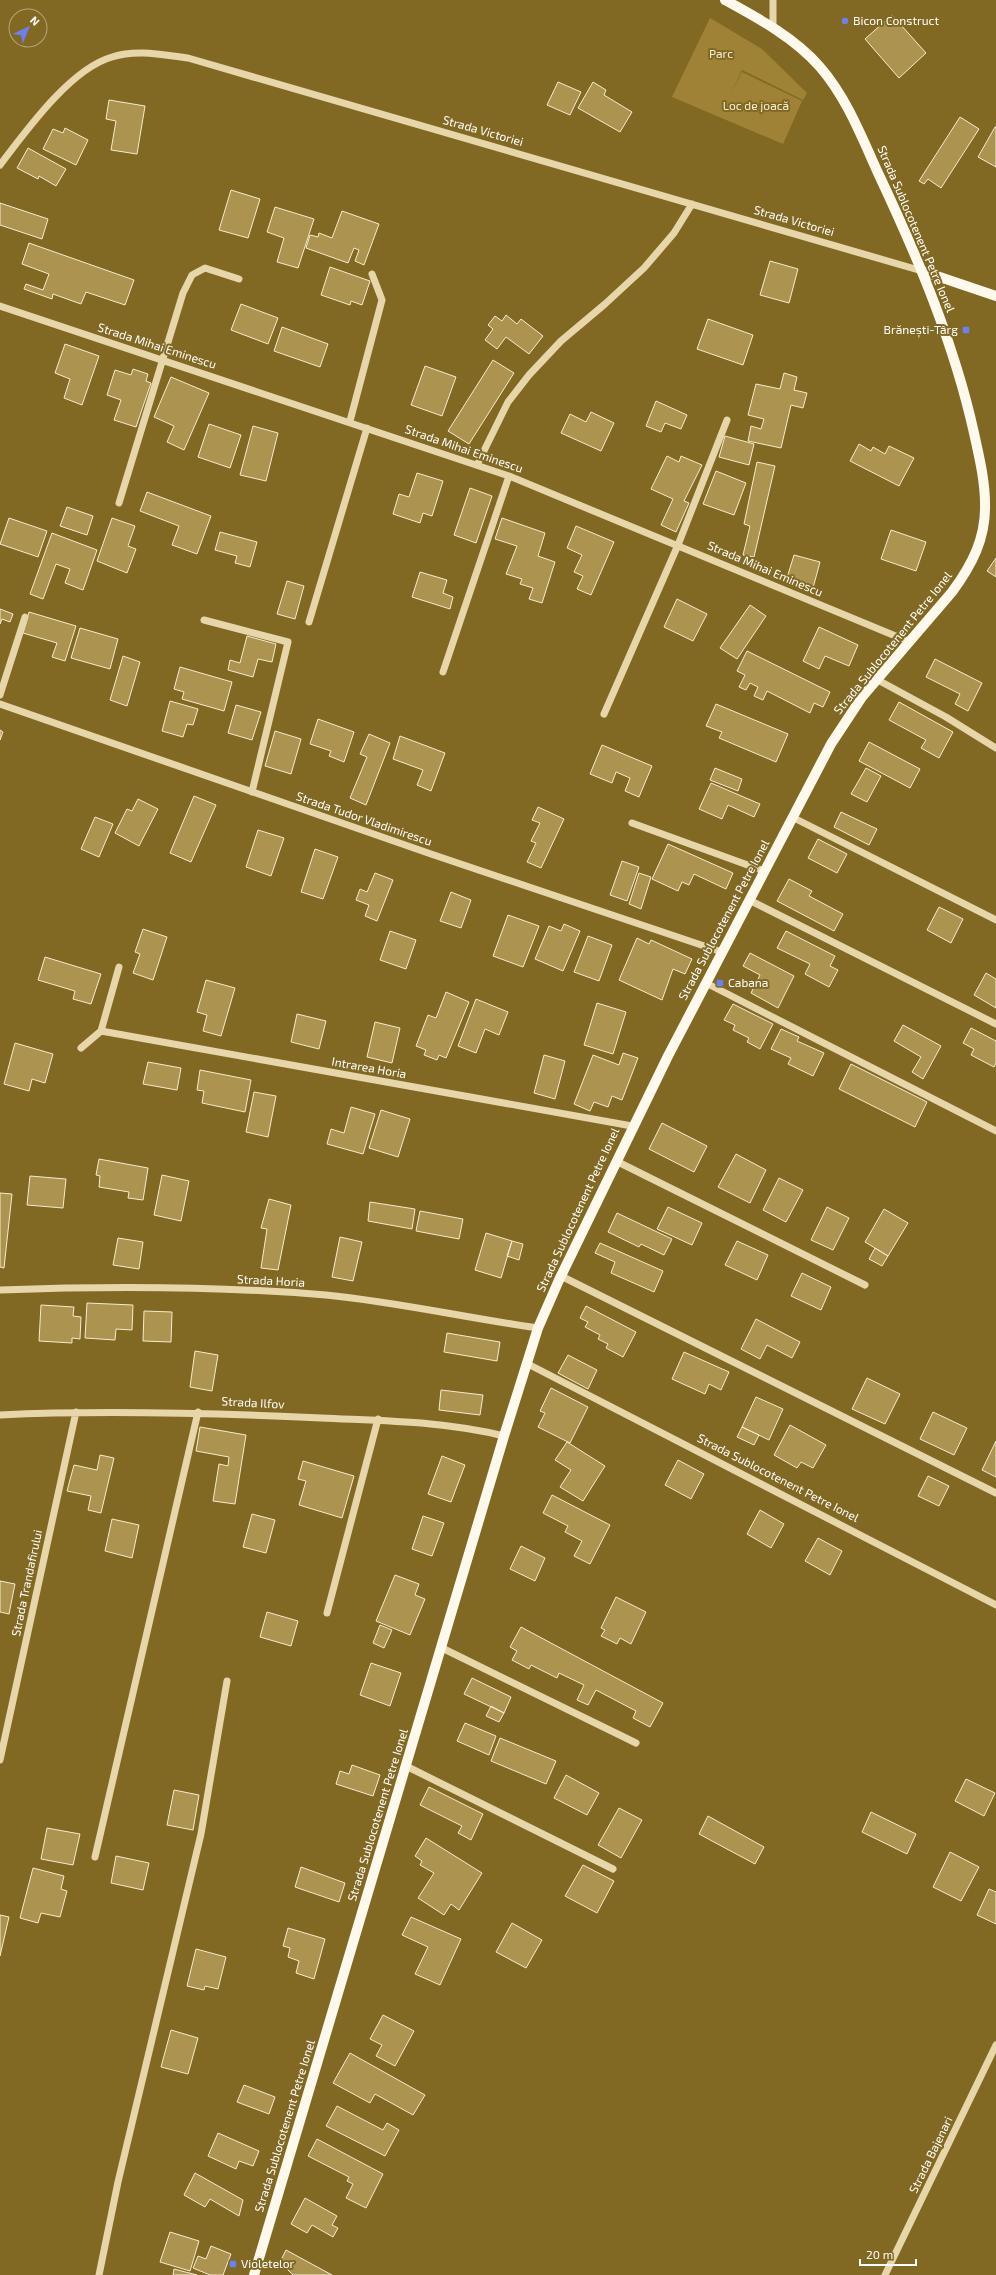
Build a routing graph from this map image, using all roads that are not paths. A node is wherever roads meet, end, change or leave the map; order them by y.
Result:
1 (725, 0) edge
2 (773, 0) edge
3 (772, 28) junction
4 (0, 165) edge
5 (692, 204) junction
6 (922, 271) junction
7 (372, 274) dead end
8 (239, 279) dead end
9 (996, 296) edge
10 (0, 306) edge
11 (164, 360) junction
12 (727, 420) dead end
13 (350, 421) junction
14 (367, 428) junction
15 (477, 465) junction
16 (509, 476) junction
17 (119, 503) dead end
18 (678, 545) junction
19 (25, 617) dead end
20 (204, 620) dead end
21 (309, 622) dead end
22 (910, 642) junction
23 (443, 672) dead end
24 (876, 679) junction
25 (0, 695) edge
26 (0, 704) edge
27 (604, 714) dead end
28 (996, 748) edge
29 (252, 792) junction
30 (792, 817) junction
31 (632, 823) dead end
32 (764, 871) junction
33 (749, 900) junction
34 (996, 920) edge
35 (722, 952) junction
36 (119, 967) dead end
37 (706, 983) junction
38 (996, 1024) edge
39 (101, 1031) junction
40 (81, 1048) dead end
41 (632, 1126) junction
42 (996, 1131) edge
43 (616, 1161) junction
44 (561, 1276) junction
45 (865, 1285) dead end
46 (0, 1290) edge
47 (538, 1328) junction
48 (526, 1363) junction
49 (76, 1412) junction
50 (198, 1412) junction
51 (0, 1415) edge
52 (378, 1419) junction
53 (504, 1436) junction
54 (996, 1493) edge
55 (996, 1604) edge
56 (327, 1613) dead end
57 (442, 1648) junction
58 (227, 1681) dead end
59 (636, 1743) dead end
60 (0, 1760) edge
61 (406, 1766) junction
62 (95, 1856) dead end
63 (613, 1870) dead end
64 (996, 2045) edge
65 (99, 2275) edge
66 (254, 2275) edge
67 (885, 2275) edge

1 - 3 main road, Strada Sublocotenent Petre Ionel
2 - 3 street
3 - 6 main road, Strada Sublocotenent Petre Ionel
4 - 5 street, Strada Victoriei
5 - 6 street, Strada Victoriei
5 - 15 street
6 - 9 main road, Strada Victoriei
6 - 22 main road, Strada Sublocotenent Petre Ionel
7 - 13 street
8 - 11 street
10 - 11 street, Strada Mihai Eminescu
11 - 13 street, Strada Mihai Eminescu
11 - 17 street
12 - 18 street
13 - 14 street, Strada Mihai Eminescu
14 - 15 street, Strada Mihai Eminescu
14 - 21 street
15 - 16 street, Strada Mihai Eminescu
16 - 18 street, Strada Mihai Eminescu
16 - 23 street
18 - 22 street, Strada Mihai Eminescu
18 - 27 street
19 - 25 street
20 - 29 street
22 - 24 main road, Strada Sublocotenent Petre Ionel
24 - 28 street
24 - 30 main road, Strada Sublocotenent Petre Ionel
26 - 29 street, Strada Tudor Vladimirescu
29 - 35 street, Strada Tudor Vladimirescu
30 - 32 main road, Strada Sublocotenent Petre Ionel
30 - 34 street
31 - 32 street
32 - 33 main road, Strada Sublocotenent Petre Ionel
33 - 35 main road, Strada Sublocotenent Petre Ionel
33 - 38 street
35 - 37 main road, Strada Sublocotenent Petre Ionel
36 - 39 street
37 - 41 main road, Strada Sublocotenent Petre Ionel
37 - 42 street
39 - 40 street
39 - 41 street, Intrarea Horia
41 - 43 main road, Strada Sublocotenent Petre Ionel
43 - 44 main road, Strada Sublocotenent Petre Ionel
43 - 45 street
44 - 47 main road, Strada Sublocotenent Petre Ionel
44 - 54 street
46 - 47 street, Strada Horia
47 - 48 main road, Strada Sublocotenent Petre Ionel
48 - 53 main road, Strada Sublocotenent Petre Ionel
48 - 55 street, Strada Sublocotenent Petre Ionel
49 - 50 street, Strada Ilfov
49 - 51 street, Strada Ilfov
49 - 60 street, Strada Trandafirului
50 - 52 street, Strada Ilfov
50 - 62 street
52 - 53 street, Strada Ilfov
52 - 56 street
53 - 57 main road, Strada Sublocotenent Petre Ionel
57 - 59 street
57 - 61 main road, Strada Sublocotenent Petre Ionel
58 - 65 street
61 - 63 street
61 - 66 main road, Strada Sublocotenent Petre Ionel
64 - 67 street, Strada Bajenari

